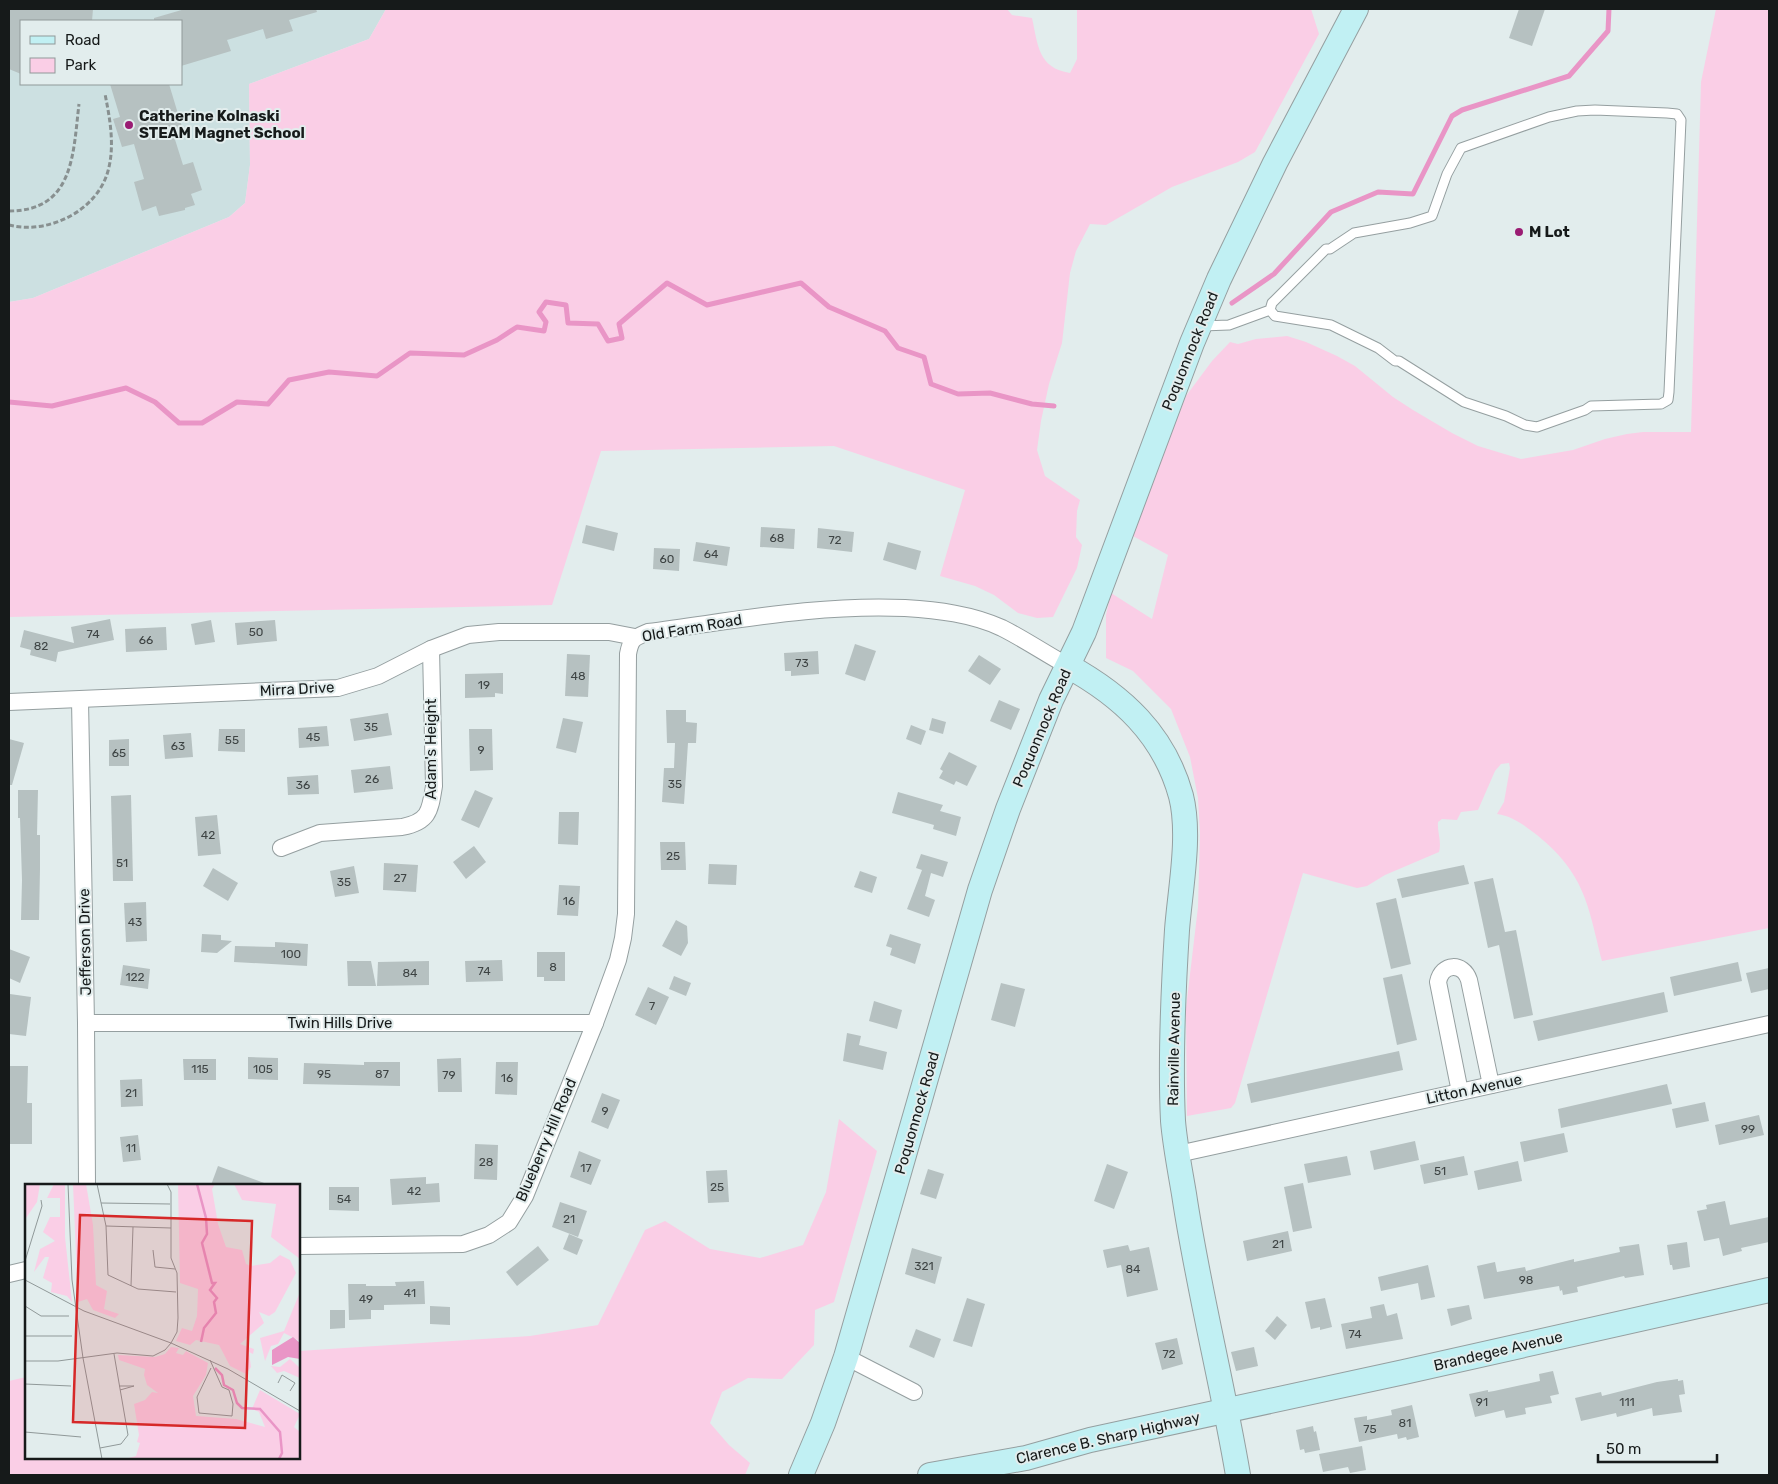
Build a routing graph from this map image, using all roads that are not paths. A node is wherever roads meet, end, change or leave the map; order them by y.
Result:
1 (1356, 9) edge
2 (1270, 310) junction
3 (1199, 326) junction
4 (635, 637) junction
5 (431, 649) junction
6 (1068, 666) junction
7 (80, 700) junction
8 (9, 702) edge
9 (281, 848) dead end
10 (86, 1023) junction
11 (595, 1023) junction
12 (1769, 1024) edge
13 (1490, 1085) junction
14 (1460, 1092) junction
15 (1178, 1154) junction
16 (87, 1184) edge
17 (300, 1246) edge
18 (25, 1270) edge
19 (9, 1274) edge
20 (1769, 1290) edge
21 (846, 1357) junction
22 (914, 1392) dead end
23 (1228, 1411) junction
24 (801, 1475) edge
25 (930, 1475) edge
26 (1238, 1475) edge

1 - 3 main road, Poquonnock Road
2 - 2 lane
2 - 3 lane
3 - 6 main road, Poquonnock Road
4 - 5 street, Mirra Drive
4 - 6 street, Old Farm Road
4 - 11 street, Old Farm Road
5 - 7 street, Mirra Drive
5 - 9 street, Adam's Height
6 - 15 main road, Rainville Avenue
6 - 21 main road, Poquonnock Road
7 - 8 street, Mirra Drive
7 - 10 street, Jefferson Drive
10 - 11 street, Twin Hills Drive
10 - 16 street, Jefferson Drive
11 - 17 street, Blueberry Hill Road
12 - 13 street, Litton Avenue
13 - 14 street, Litton Avenue
13 - 14 street
14 - 15 street, Litton Avenue
15 - 23 main road, Rainville Avenue
18 - 19 street
20 - 23 main road, Brandegee Avenue
21 - 22 street
21 - 24 main road, Poquonnock Road
23 - 25 main road, Clarence B. Sharp Highway
23 - 26 main road, Rainville Avenue

